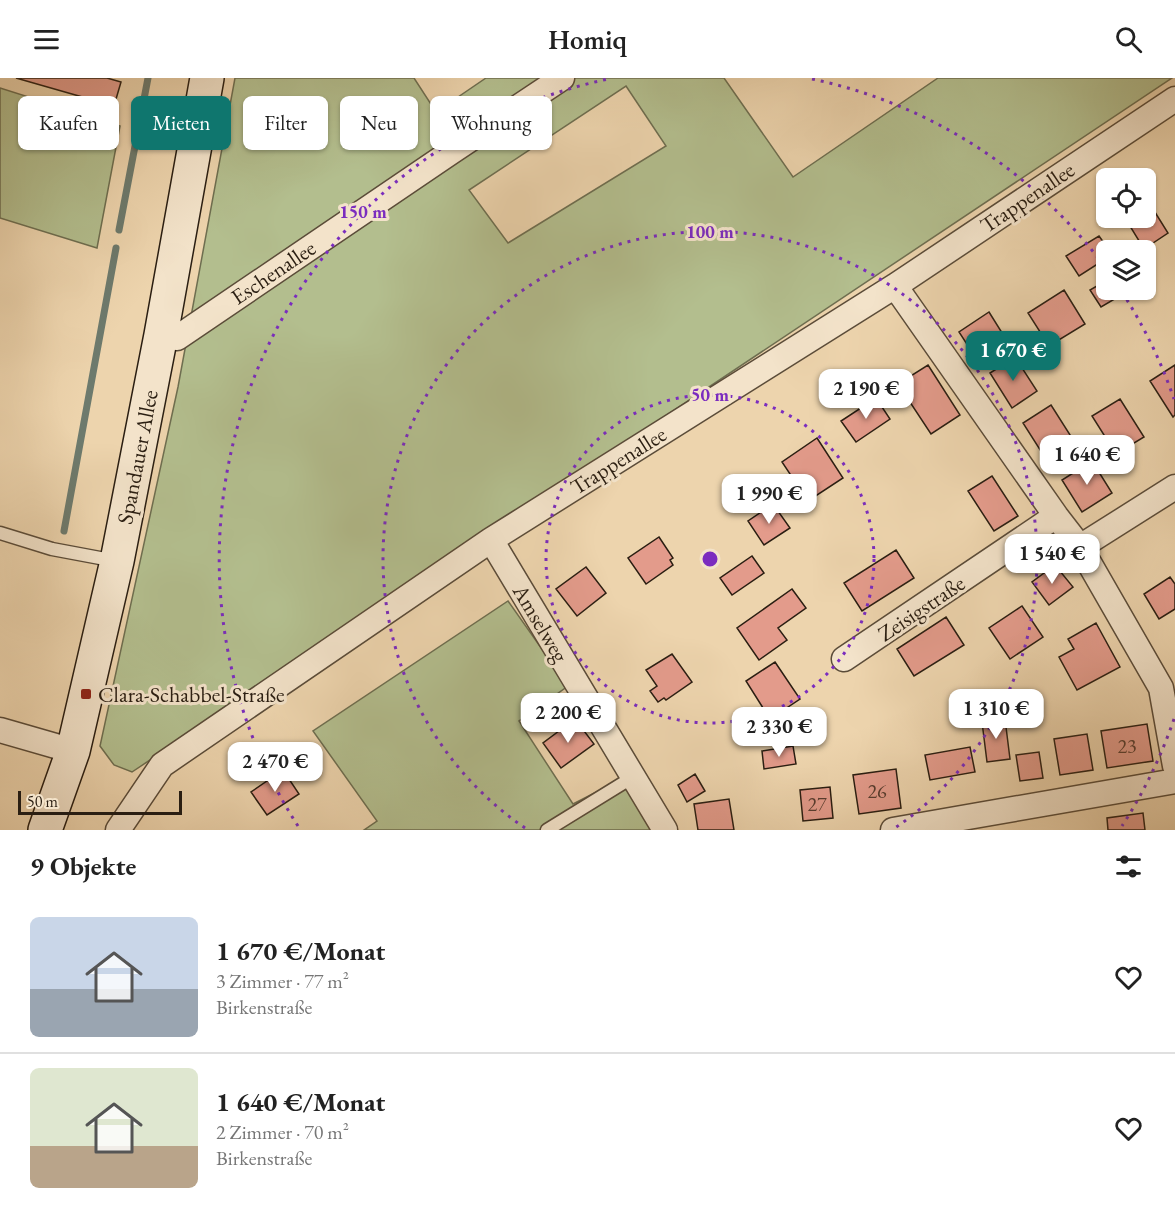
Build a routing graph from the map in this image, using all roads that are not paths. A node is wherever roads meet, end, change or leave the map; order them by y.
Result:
1 (207, 78) edge
2 (562, 78) edge
3 (1175, 99) edge
4 (895, 286) junction
5 (161, 336) junction
6 (1175, 487) edge
7 (1056, 516) junction
8 (0, 533) edge
9 (491, 540) junction
10 (1080, 547) junction
11 (117, 561) junction
12 (844, 659) dead end
13 (0, 730) edge
14 (73, 751) junction
15 (1175, 766) edge
16 (633, 777) junction
17 (1175, 781) edge
18 (45, 830) edge
19 (118, 830) edge
20 (547, 830) edge
21 (665, 830) edge
22 (893, 830) edge

1 - 5 main road, Spandauer Allee
2 - 5 street, Eschenallee
3 - 4 street, Trappenallee
4 - 7 street
4 - 9 street, Trappenallee
5 - 11 main road, Spandauer Allee
6 - 10 street
7 - 10 street
7 - 12 street, Zeisigstraße
8 - 11 lane
9 - 16 street, Amselweg
9 - 19 street, Trappenallee
10 - 15 street
11 - 14 main road, Spandauer Allee
13 - 14 street
14 - 18 main road, Spandauer Allee
16 - 20 lane
16 - 21 street, Amselweg
17 - 22 street

